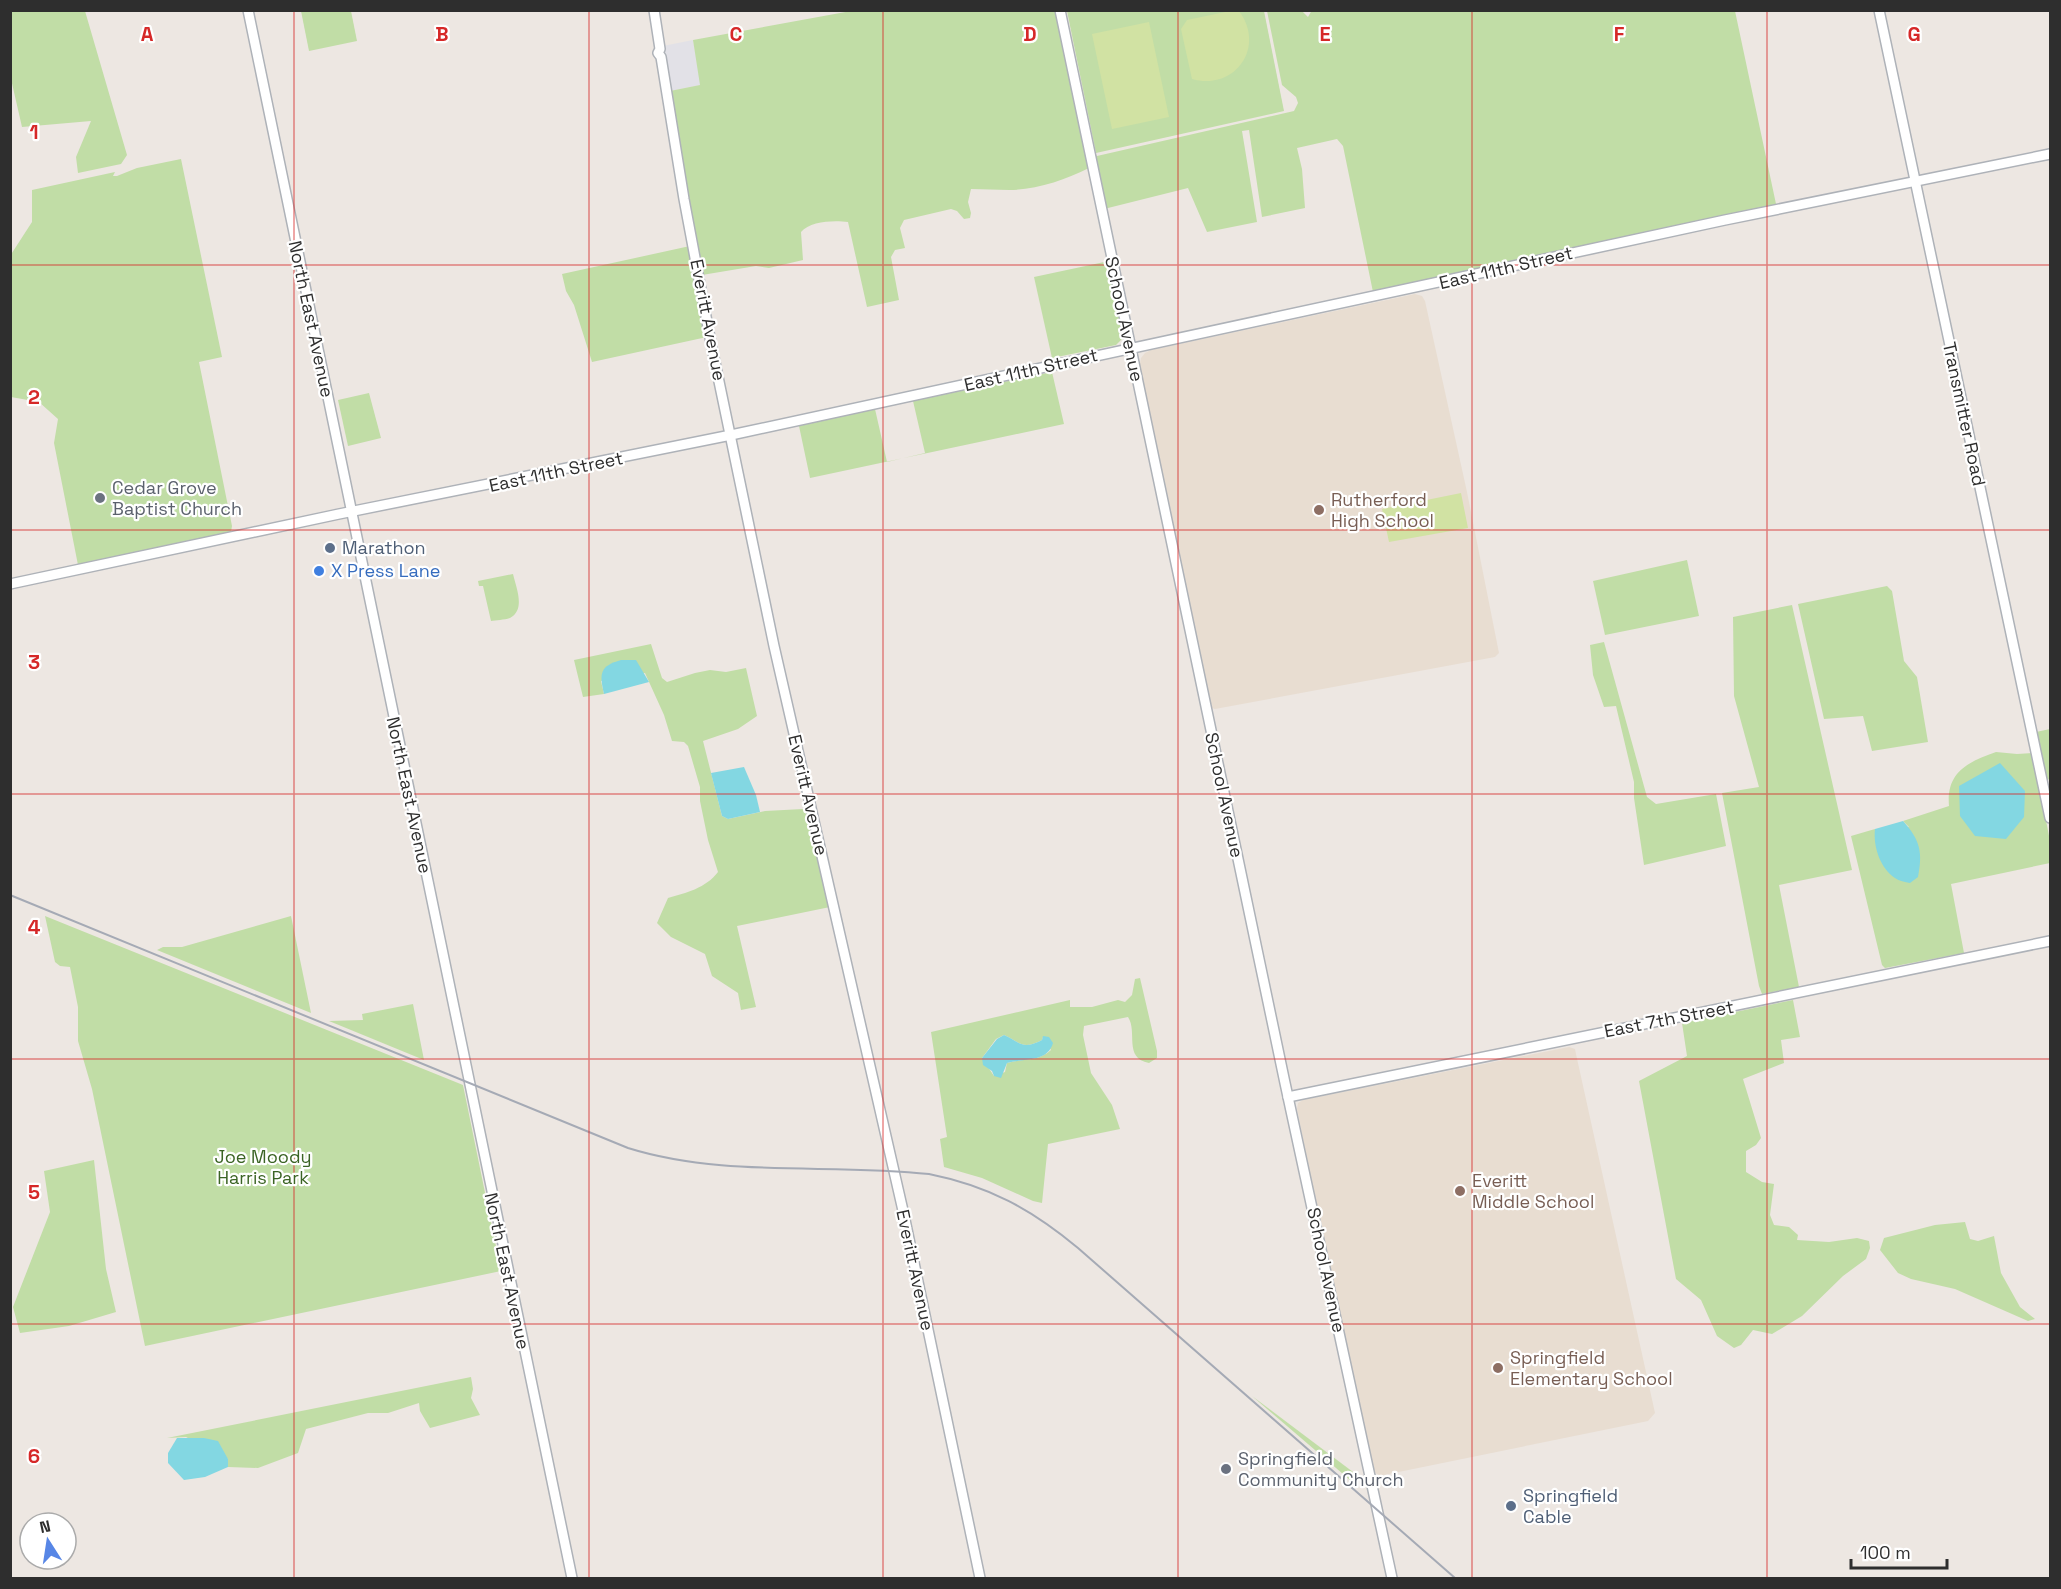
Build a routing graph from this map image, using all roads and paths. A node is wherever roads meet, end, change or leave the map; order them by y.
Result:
1 (248, 10) edge
2 (654, 10) edge
3 (1060, 10) edge
4 (1879, 10) edge
5 (2050, 154) edge
6 (1915, 180) junction
7 (1131, 348) junction
8 (731, 435) junction
9 (351, 512) junction
10 (10, 584) edge
11 (2050, 818) edge
12 (2050, 941) edge
13 (1288, 1097) junction
14 (572, 1578) edge
15 (980, 1578) edge
16 (1392, 1578) edge

1 - 9 street, North East Avenue
2 - 8 street, Everitt Avenue
3 - 7 street, School Avenue
4 - 6 street, Transmitter Road
5 - 6 street, East 11th Street
6 - 7 street, East 11th Street
6 - 11 street, Transmitter Road
7 - 8 street, East 11th Street
7 - 13 street, School Avenue
8 - 9 street, East 11th Street
8 - 15 street, Everitt Avenue
9 - 10 street, East 11th Street
9 - 14 street, North East Avenue
12 - 13 street, East 7th Street
13 - 16 street, School Avenue

